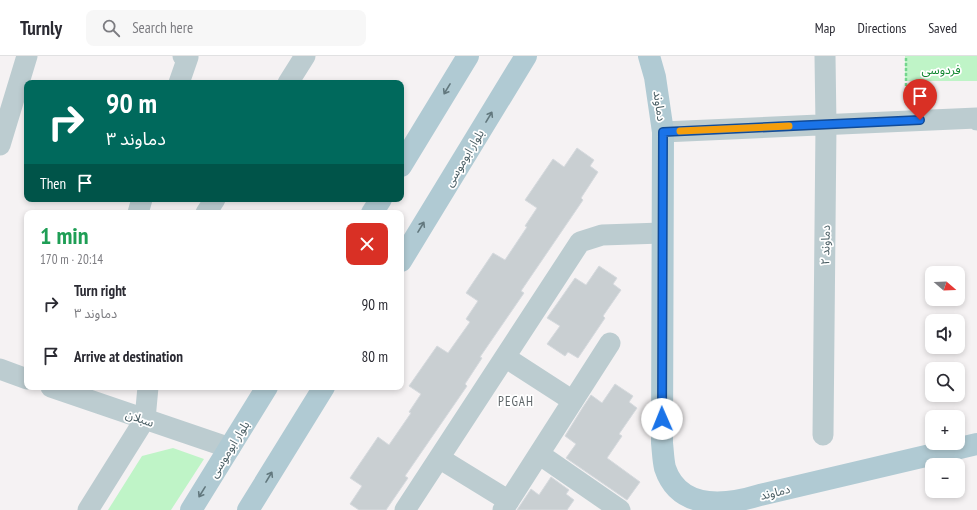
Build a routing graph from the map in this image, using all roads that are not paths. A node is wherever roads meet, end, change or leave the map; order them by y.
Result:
1 (28, 56) edge
2 (183, 56) edge
3 (305, 56) edge
4 (468, 56) edge
5 (526, 56) edge
6 (649, 56) edge
7 (825, 56) edge
8 (181, 80) edge
9 (290, 80) edge
10 (977, 120) edge
11 (826, 125) junction
12 (663, 132) junction
13 (0, 145) edge
14 (404, 161) edge
15 (662, 233) junction
16 (404, 256) edge
17 (610, 343) dead end
18 (506, 356) junction
19 (0, 369) edge
20 (24, 378) edge
21 (60, 390) edge
22 (148, 390) edge
23 (264, 390) edge
24 (322, 390) edge
25 (573, 401) junction
26 (145, 419) junction
27 (823, 435) dead end
28 (977, 444) edge
29 (230, 448) junction
30 (539, 454) junction
31 (439, 458) junction
32 (506, 506) edge
33 (88, 510) edge
34 (191, 510) edge
35 (248, 510) edge
36 (405, 510) edge
37 (620, 510) edge

1 - 13 street
2 - 8 street
3 - 9 street
4 -> 14 main road
16 -> 5 main road, بلوار ابوموسی
6 - 12 main road, دماوند
7 - 11 street, دماوند ۲
10 - 11 street
11 - 12 street
11 - 27 street, دماوند ۲
12 - 15 main road, دماوند
15 - 18 street
15 - 28 main road, دماوند
17 - 25 street
18 - 25 street
18 - 31 street
19 - 20 street
21 - 26 street, سبلان
22 - 26 street
23 - 29 main road, بلوار ابوموسی
35 -> 24 main road
25 - 30 street
26 - 29 street, سبلان
26 - 33 street
29 -> 34 main road, بلوار ابوموسی
30 - 32 street
30 - 37 street
31 - 32 street
31 - 36 street

